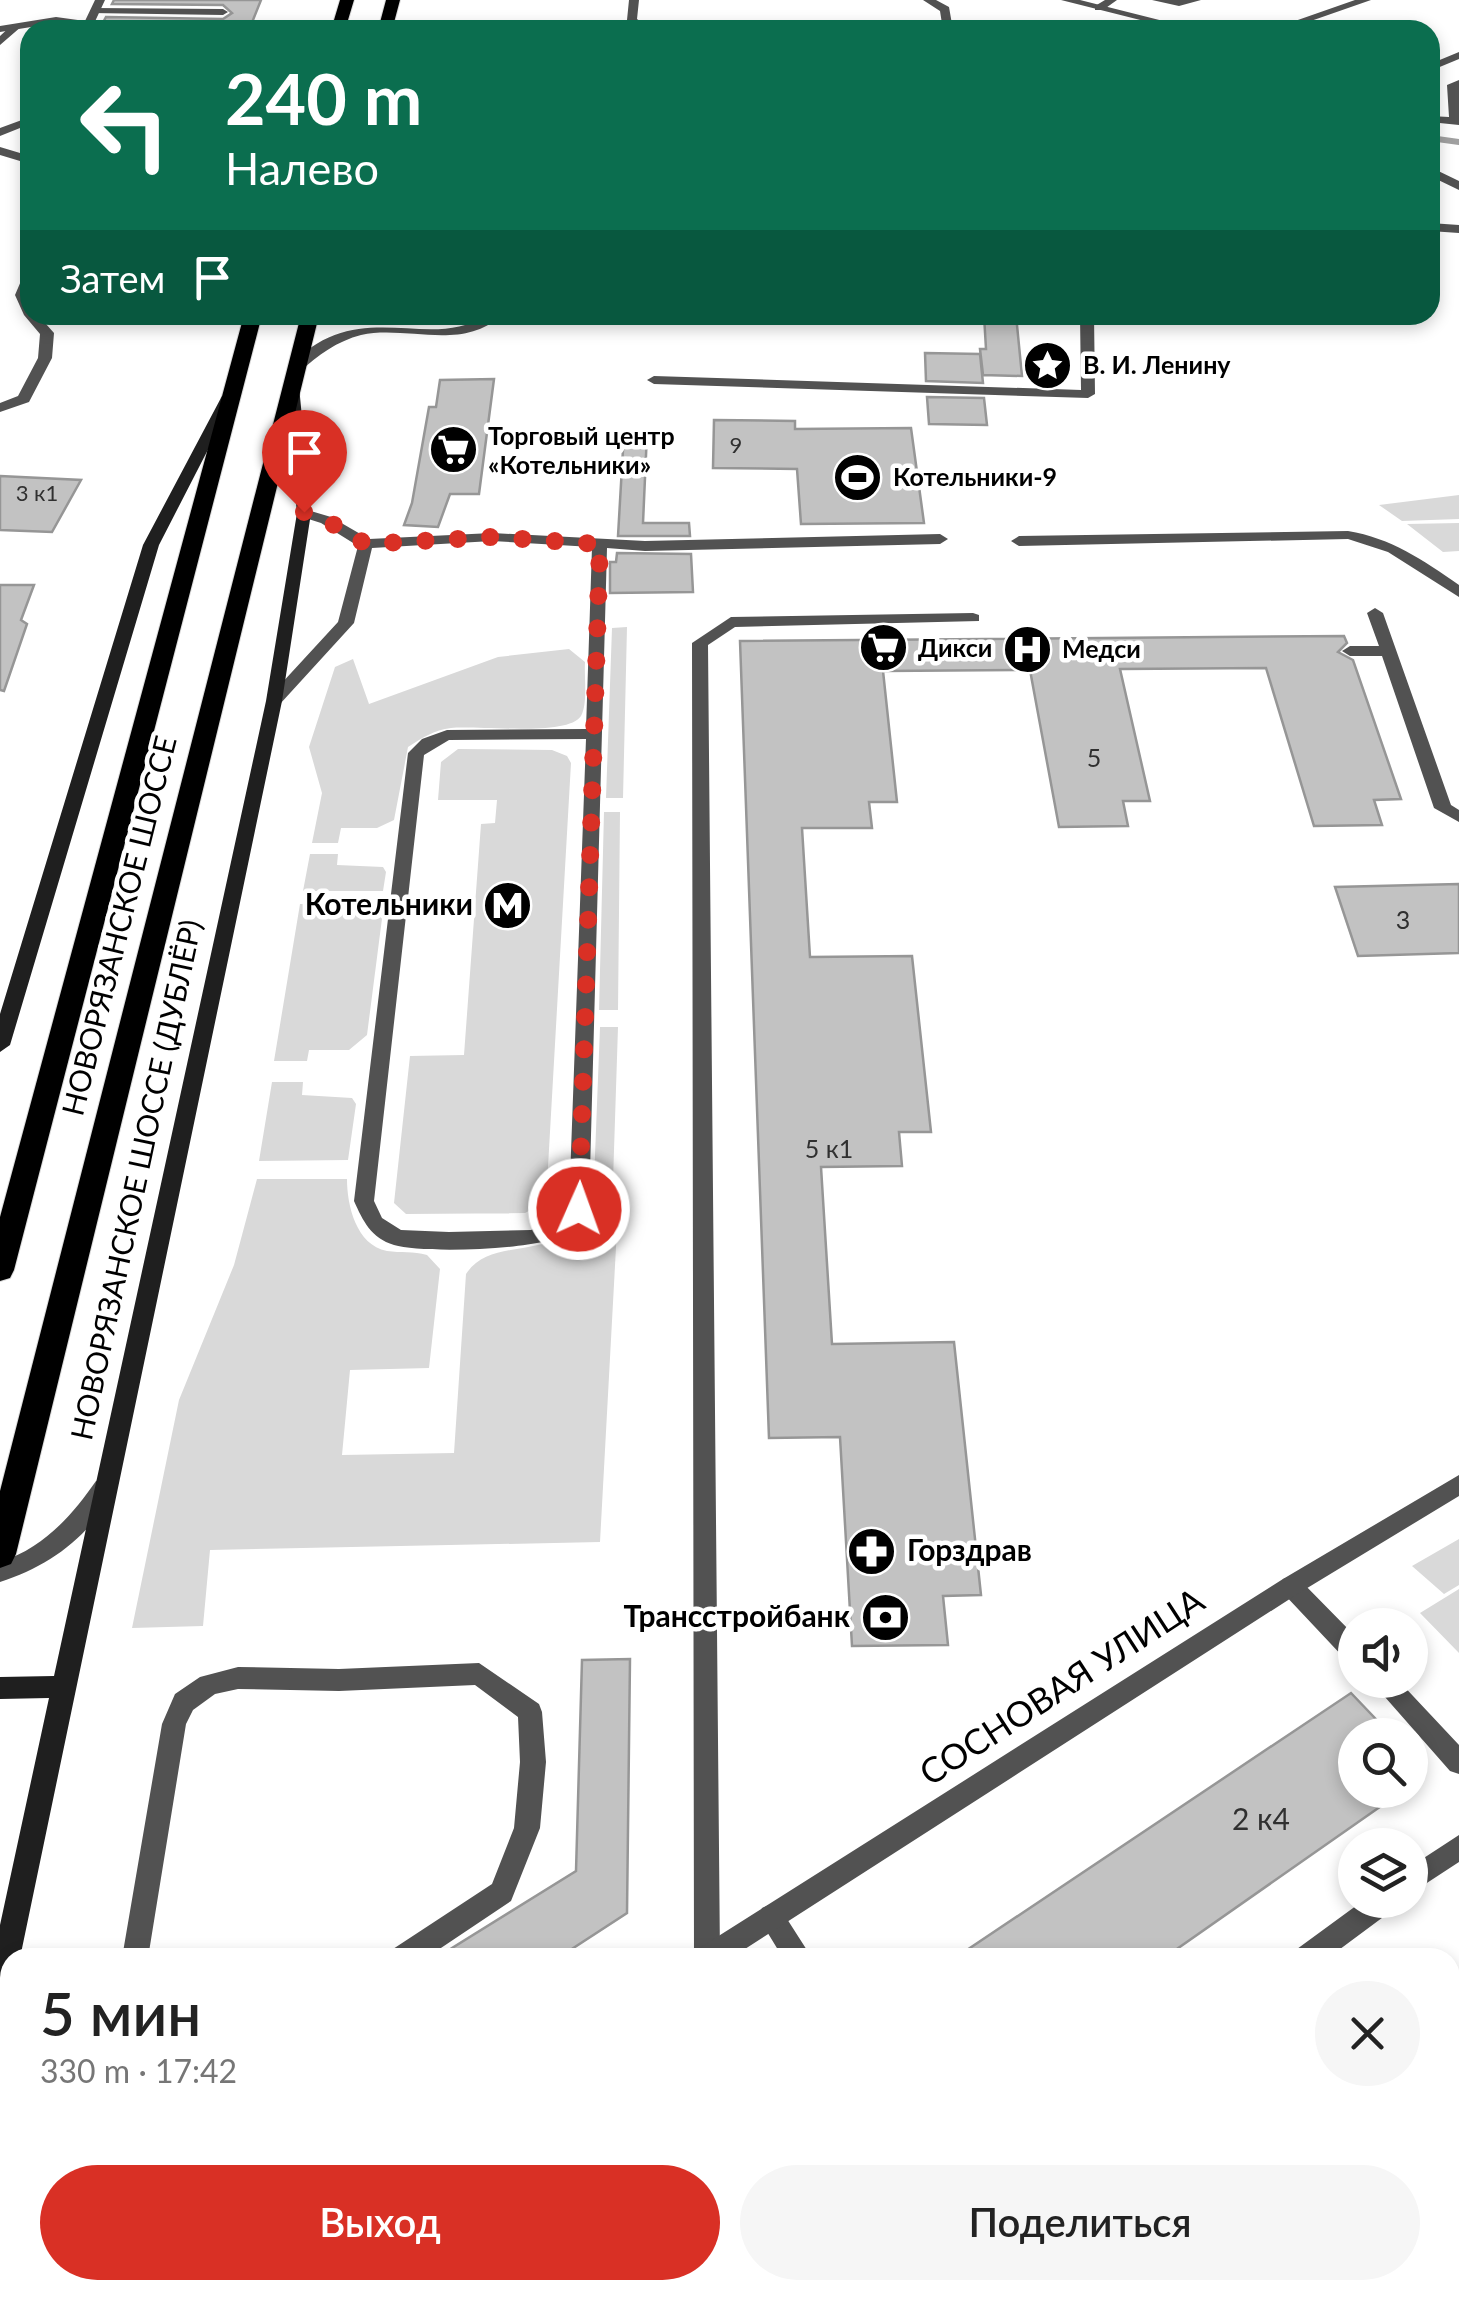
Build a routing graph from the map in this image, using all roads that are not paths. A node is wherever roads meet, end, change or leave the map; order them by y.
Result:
1 (928, 0) edge
2 (1066, 0) edge
3 (1112, 0) edge
4 (1157, 0) edge
5 (1196, 0) edge
6 (1366, 0) edge
7 (97, 6) edge
8 (179, 6) edge
9 (225, 6) edge
10 (1100, 8) junction
11 (129, 11) edge
12 (58, 20) joint
13 (77, 20) edge
14 (947, 20) edge
15 (1151, 20) edge
16 (1305, 20) edge
17 (18, 26) joint
18 (0, 29) edge
19 (0, 42) edge
20 (1459, 54) edge
21 (1453, 62) edge
22 (1459, 83) edge
23 (1457, 122) edge
24 (40, 325) edge
25 (251, 325) edge
26 (307, 325) edge
27 (473, 325) edge
28 (1087, 325) edge
29 (294, 376) junction
30 (654, 380) dead end
31 (230, 393) junction
32 (0, 408) edge
33 (304, 512) junction
34 (940, 539) dead end
35 (1020, 541) dead end
36 (366, 544) junction
37 (600, 544) junction
38 (1459, 592) edge
39 (1376, 613) dead end
40 (973, 618) dead end
41 (1350, 651) dead end
42 (1389, 651) junction
43 (274, 701) junction
44 (594, 734) junction
45 (1459, 817) edge
46 (0, 1045) edge
47 (0, 1270) edge
48 (108, 1483) junction
49 (1459, 1484) edge
50 (0, 1554) edge
51 (0, 1572) edge
52 (1291, 1586) junction
53 (1338, 1634) edge
54 (62, 1687) junction
55 (0, 1688) edge
56 (1399, 1698) edge
57 (1459, 1763) edge
58 (1459, 1847) edge
59 (1428, 1869) edge
60 (771, 1917) junction
61 (1360, 1918) edge
62 (8, 1948) edge
63 (137, 1948) edge
64 (417, 1948) edge
65 (707, 1948) edge
66 (723, 1948) edge
67 (793, 1948) edge
68 (1320, 1948) edge

1 - 14 street
2 - 10 street
3 - 10 street
4 - 5 street
6 - 16 street
7 - 11 street
7 - 12 street
8 - 9 street
8 - 11 street
10 - 15 street
12 - 13 street
17 - 18 street
17 - 19 street
20 - 21 street
22 - 23 street
24 - 32 street
25 - 31 highway, НОВОРЯЗАНСКОЕ ШОССЕ
26 - 29 highway, НОВОРЯЗАНСКОЕ ШОССЕ
27 - 29 street
28 - 30 street
29 - 33 main road, НОВОРЯЗАНСКОЕ ШОССЕ (ДУБЛЁР)
29 - 50 highway, НОВОРЯЗАНСКОЕ ШОССЕ
31 - 46 main road
31 - 47 highway, НОВОРЯЗАНСКОЕ ШОССЕ
33 - 36 street
33 - 43 main road, НОВОРЯЗАНСКОЕ ШОССЕ (ДУБЛЁР)
34 - 37 street
35 - 38 street
36 - 37 street
36 - 43 street
37 - 44 street
39 - 42 street
40 - 65 street
41 - 42 street
42 - 45 street
43 - 48 main road, НОВОРЯЗАНСКОЕ ШОССЕ (ДУБЛЁР)
44 - 44 street
48 - 51 street
48 - 54 main road, НОВОРЯЗАНСКОЕ ШОССЕ (ДУБЛЁР)
49 - 52 street, СОСНОВАЯ УЛИЦА
52 - 53 street
52 - 60 street, СОСНОВАЯ УЛИЦА
54 - 55 main road
54 - 62 main road, НОВОРЯЗАНСКОЕ ШОССЕ (ДУБЛЁР)
56 - 57 street
58 - 59 street
60 - 66 street, СОСНОВАЯ УЛИЦА
60 - 67 street
61 - 68 street
63 - 64 street

